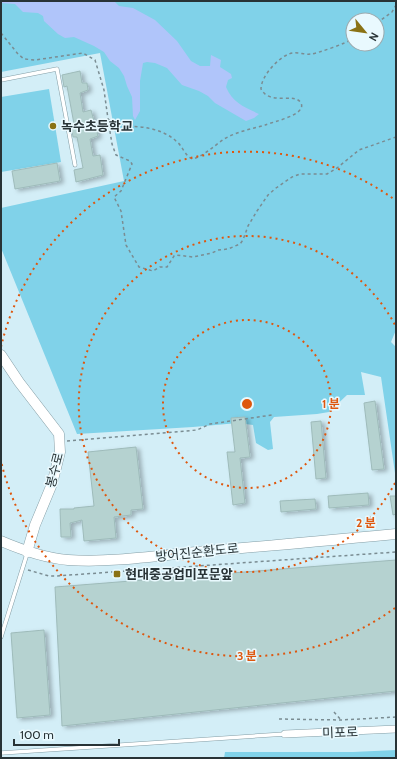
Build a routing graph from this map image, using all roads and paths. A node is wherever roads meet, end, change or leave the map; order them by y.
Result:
1 (396, 5) edge
2 (385, 17) edge
3 (1, 33) edge
4 (345, 42) edge
5 (1, 80) edge
6 (108, 119) junction
7 (396, 137) edge
8 (75, 165) dead end
9 (1, 355) edge
10 (272, 415) dead end
11 (60, 441) junction
12 (396, 534) edge
13 (1, 541) edge
14 (27, 552) junction
15 (396, 552) edge
16 (22, 568) junction
17 (1, 637) edge
18 (334, 712) dead end
19 (396, 716) edge
20 (279, 719) dead end
21 (341, 720) junction
22 (396, 729) edge
23 (285, 734) joint
24 (1, 753) edge

1 - 2 path
3 - 6 path
4 - 6 path
5 - 8 lane
6 - 7 path
9 - 11 main road, 봉수로
10 - 11 path
11 - 14 main road, 봉수로
12 - 14 main road, 방어진순환도로
13 - 14 main road, 방어진순환도로
14 - 16 lane
15 - 16 path
16 - 17 lane
18 - 21 path
19 - 21 path
20 - 21 path
22 - 23 street, 미포로
23 - 24 lane

